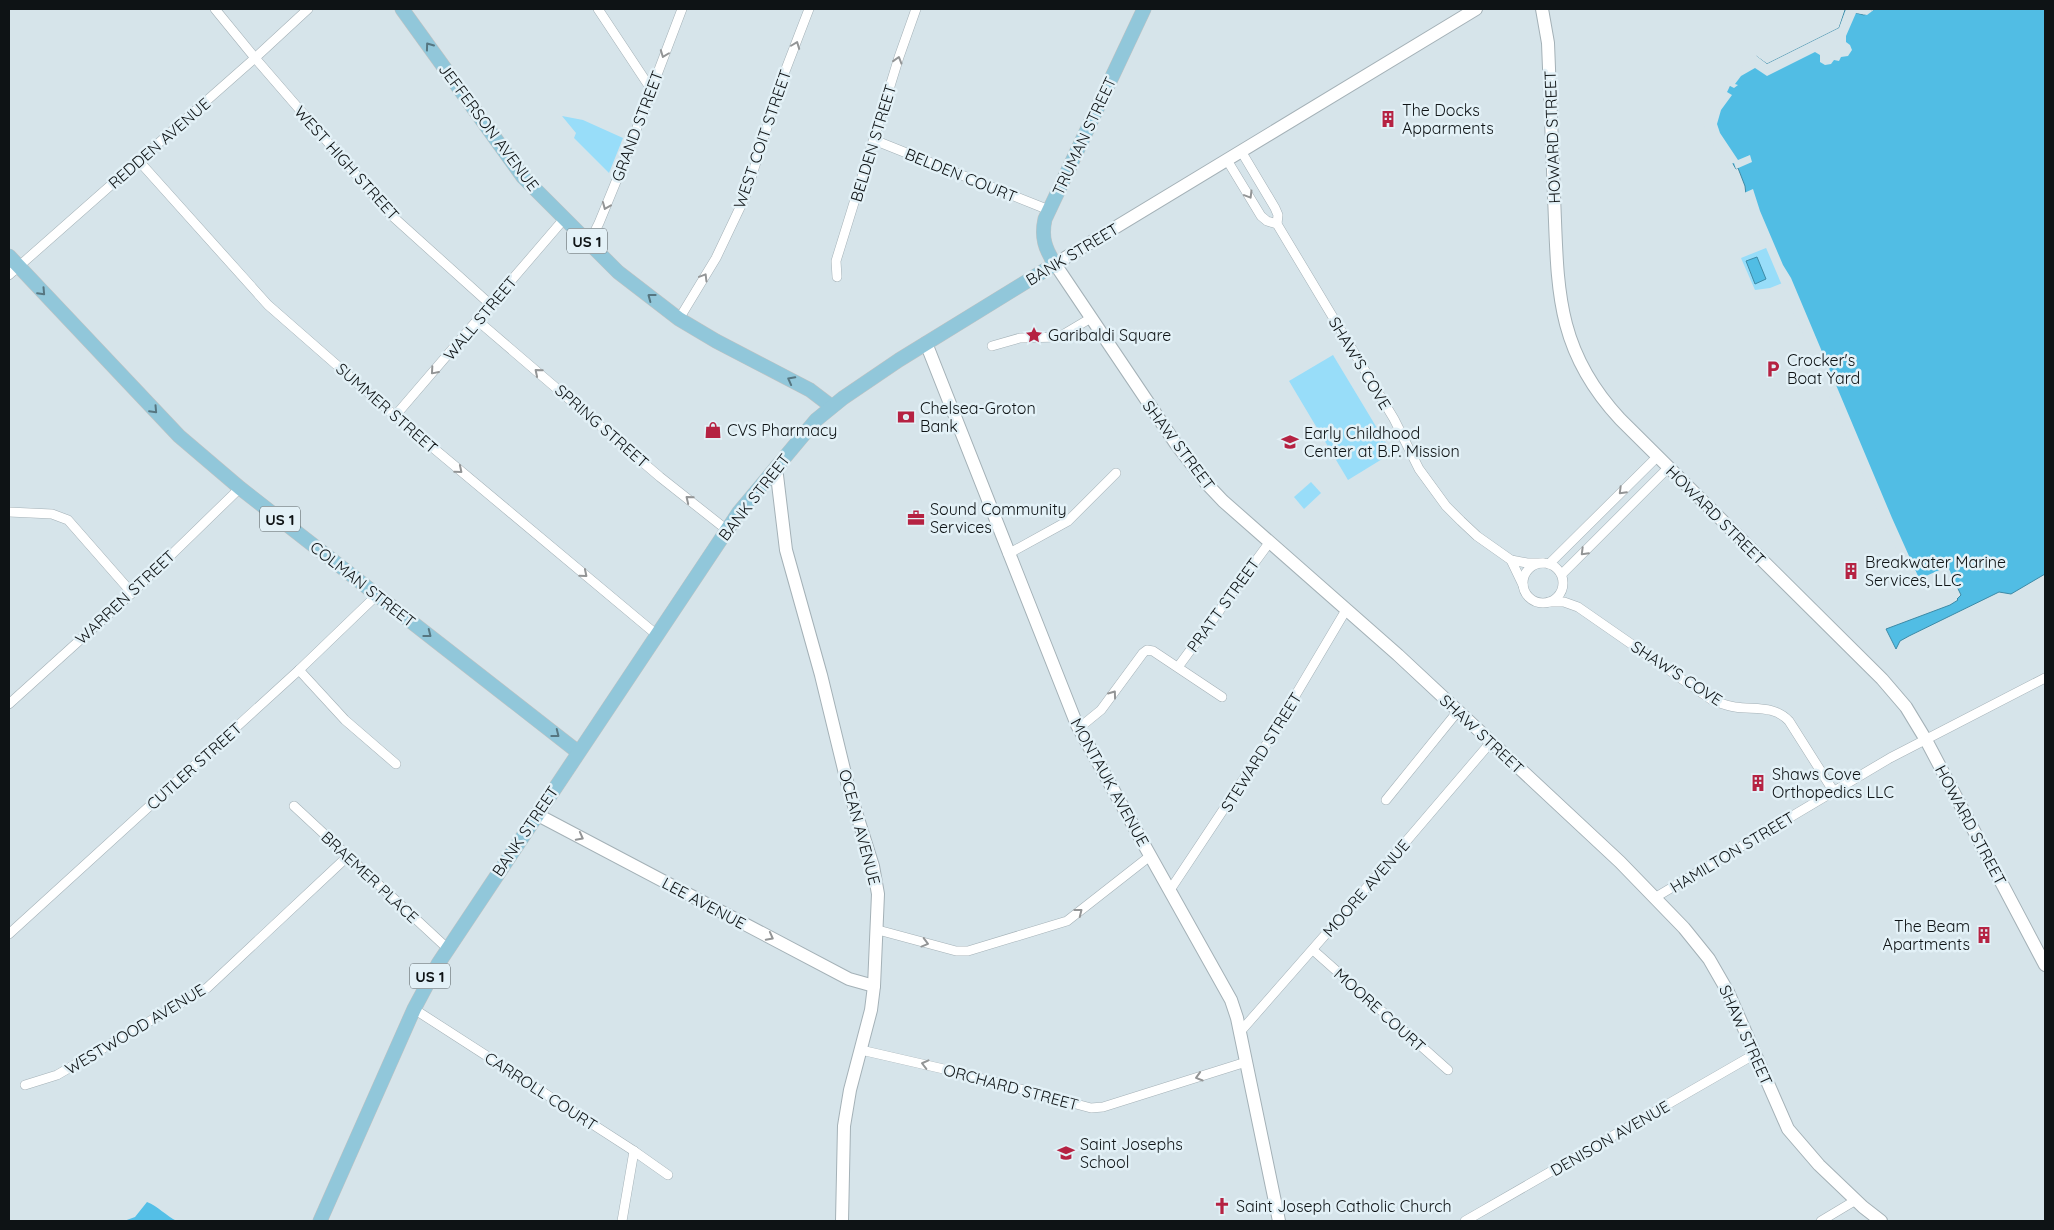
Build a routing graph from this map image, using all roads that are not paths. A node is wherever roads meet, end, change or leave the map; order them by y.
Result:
1 (215, 9) edge
2 (308, 9) edge
3 (402, 9) edge
4 (598, 9) edge
5 (682, 9) edge
6 (809, 9) edge
7 (916, 9) edge
8 (1144, 9) edge
9 (1476, 9) edge
10 (1542, 9) edge
11 (255, 58) junction
12 (650, 89) junction
13 (874, 140) junction
14 (1241, 151) junction
15 (138, 160) junction
16 (1227, 160) junction
17 (1049, 210) junction
18 (564, 219) junction
19 (1277, 224) junction
20 (589, 243) junction
21 (1055, 264) junction
22 (12, 266) edge
23 (837, 278) dead end
24 (491, 305) junction
25 (1091, 318) junction
26 (679, 319) junction
27 (478, 321) junction
28 (926, 344) junction
29 (992, 346) dead end
30 (831, 406) junction
31 (395, 416) junction
32 (1657, 457) junction
33 (776, 467) junction
34 (1668, 468) junction
35 (1116, 473) dead end
36 (240, 488) junction
37 (9, 512) edge
38 (727, 530) junction
39 (1268, 543) junction
40 (1008, 554) junction
41 (1511, 560) junction
42 (1546, 563) junction
43 (1562, 574) junction
44 (1523, 586) junction
45 (1563, 586) junction
46 (132, 593) junction
47 (377, 595) junction
48 (1549, 602) junction
49 (1578, 607) junction
50 (1346, 610) junction
51 (657, 635) junction
52 (1178, 667) junction
53 (299, 670) junction
54 (2045, 678) edge
55 (1222, 697) dead end
56 (9, 704) edge
57 (1458, 711) junction
58 (1079, 728) junction
59 (1926, 740) junction
60 (1491, 742) junction
61 (578, 752) junction
62 (396, 764) dead end
63 (1834, 792) junction
64 (1386, 800) dead end
65 (294, 806) dead end
66 (536, 814) junction
67 (1150, 856) junction
68 (347, 857) junction
69 (1170, 890) junction
70 (1656, 897) junction
71 (878, 930) junction
72 (9, 934) edge
73 (448, 948) junction
74 (1313, 950) junction
75 (2045, 965) edge
76 (874, 986) junction
77 (414, 1009) junction
78 (1240, 1032) junction
79 (861, 1050) junction
80 (1756, 1054) junction
81 (1246, 1062) junction
82 (1448, 1070) dead end
83 (25, 1085) dead end
84 (634, 1151) junction
85 (668, 1175) dead end
86 (1856, 1200) junction
87 (320, 1221) edge
88 (622, 1221) edge
89 (842, 1221) edge
90 (1279, 1221) edge
91 (1464, 1221) edge
92 (1821, 1221) edge
93 (1881, 1221) edge

1 - 11 street, WEST HIGH STREET
2 - 11 street, REDDEN AVENUE
18 -> 3 main road, JEFFERSON AVENUE / US 1
4 - 12 street
5 -> 12 street, GRAND STREET
26 -> 6 street, WEST COIT STREET
13 -> 7 street, BELDEN STREET
8 - 17 main road, TRUMAN STREET
9 - 14 main road, BANK STREET
10 - 32 main road, HOWARD STREET
11 - 15 street, REDDEN AVENUE
11 - 24 street, WEST HIGH STREET
12 -> 20 street, GRAND STREET
13 - 17 street, BELDEN COURT
13 - 23 street, BELDEN STREET
14 - 16 main road, BANK STREET
14 - 19 street, SHAW'S COVE
15 - 22 street, REDDEN AVENUE
15 - 31 street, SUMMER STREET
16 -> 19 street, SHAW'S COVE
16 - 21 main road, BANK STREET
17 - 21 main road, TRUMAN STREET
18 - 20 main road, JEFFERSON AVENUE / US 1
18 - 24 street, WALL STREET
19 - 41 street, SHAW'S COVE
26 -> 20 main road, JEFFERSON AVENUE / US 1
21 - 25 main road, SHAW STREET
21 - 28 main road, BANK STREET
22 -> 36 main road, COLMAN STREET / US 1
24 - 27 street, WALL STREET
25 - 29 street
25 - 39 main road, SHAW STREET
30 -> 26 main road, JEFFERSON AVENUE / US 1
27 -> 31 street, WALL STREET
38 -> 27 street, SPRING STREET
28 - 30 main road, BANK STREET
28 - 40 main road, MONTAUK AVENUE
30 - 33 main road, BANK STREET / US 1
31 -> 51 street, SUMMER STREET
32 - 34 main road, HOWARD STREET
32 -> 42 street
33 - 38 main road, BANK STREET / US 1
33 - 71 main road, OCEAN AVENUE
34 -> 43 street
34 - 59 main road, HOWARD STREET
35 - 40 street
36 - 46 street, WARREN STREET
36 - 47 main road, COLMAN STREET / US 1
37 - 46 street
38 - 51 main road, BANK STREET / US 1
39 - 50 main road, SHAW STREET
39 - 52 street, PRATT STREET
40 - 58 main road, MONTAUK AVENUE
41 - 42 street, SHAW'S COVE
41 - 44 street
42 - 43 street
42 - 44 street
43 - 45 street
44 - 48 street
45 - 48 street
45 - 49 street, SHAW'S COVE
46 - 56 street, WARREN STREET
47 - 53 street, CUTLER STREET
47 -> 61 main road, COLMAN STREET / US 1
48 - 49 street, SHAW'S COVE
49 - 63 street, SHAW'S COVE
50 - 57 main road, SHAW STREET
50 - 69 street, STEWARD STREET
51 - 61 main road, BANK STREET / US 1
52 - 55 street
58 -> 52 street
53 - 62 street
53 - 72 street, CUTLER STREET
54 - 59 street, HAMILTON STREET
57 - 60 main road, SHAW STREET
57 - 64 street
58 - 67 main road, MONTAUK AVENUE
59 - 63 street, HAMILTON STREET
59 - 75 main road, HOWARD STREET
60 - 70 main road, SHAW STREET
60 - 74 street, MOORE AVENUE
61 - 66 main road, BANK STREET / US 1
63 - 70 street, HAMILTON STREET
65 - 68 street, BRAEMER PLACE
66 - 73 main road, BANK STREET / US 1
66 -> 76 main road, LEE AVENUE
67 - 69 main road, MONTAUK AVENUE
71 -> 67 street
68 - 73 street, BRAEMER PLACE
68 - 83 street, WESTWOOD AVENUE
69 - 78 main road, MONTAUK AVENUE
70 - 80 main road, SHAW STREET
71 - 76 main road, OCEAN AVENUE
73 - 77 main road, BANK STREET / US 1
74 - 78 street, MOORE AVENUE
74 - 82 street, MOORE COURT
76 - 79 main road, OCEAN AVENUE
77 - 84 street, CARROLL COURT
77 - 87 main road, BANK STREET / US 1
78 - 81 main road, MONTAUK AVENUE
81 -> 79 street, ORCHARD STREET
79 - 89 main road, OCEAN AVENUE
80 - 86 main road, SHAW STREET
80 - 91 street, DENISON AVENUE
81 - 90 main road, MONTAUK AVENUE
84 - 85 street, CARROLL COURT
84 - 88 street
86 - 92 street
86 - 93 main road, SHAW STREET

